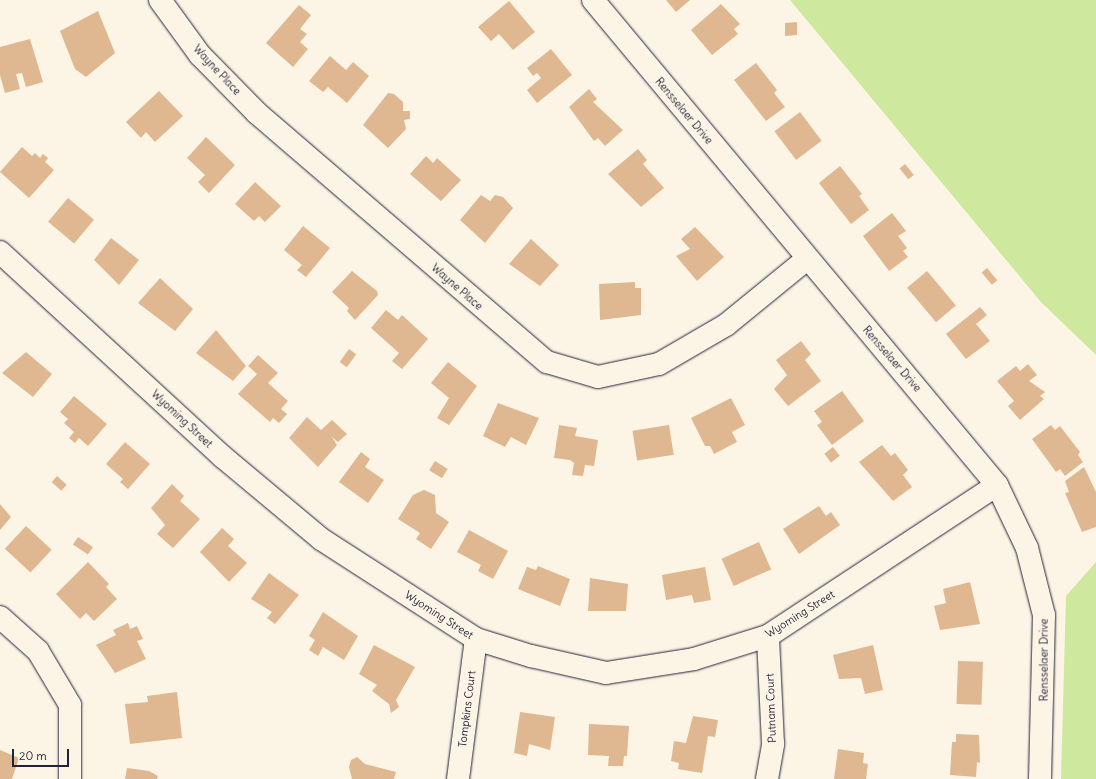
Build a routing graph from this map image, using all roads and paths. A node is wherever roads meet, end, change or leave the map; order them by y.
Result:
1 (160, 0) edge
2 (593, 0) edge
3 (0, 252) edge
4 (807, 259) junction
5 (997, 485) junction
6 (0, 617) edge
7 (768, 636) junction
8 (476, 639) junction
9 (70, 779) edge
10 (458, 779) edge
11 (767, 779) edge
12 (1040, 779) edge

1 - 4 street, Wayne Place
2 - 4 street, Rensselaer Drive
3 - 8 street, Wyoming Street
4 - 5 street, Rensselaer Drive
5 - 7 street, Wyoming Street
5 - 12 street, Rensselaer Drive
6 - 9 street
7 - 8 street, Wyoming Street
7 - 11 street, Putnam Court
8 - 10 street, Tompkins Court

